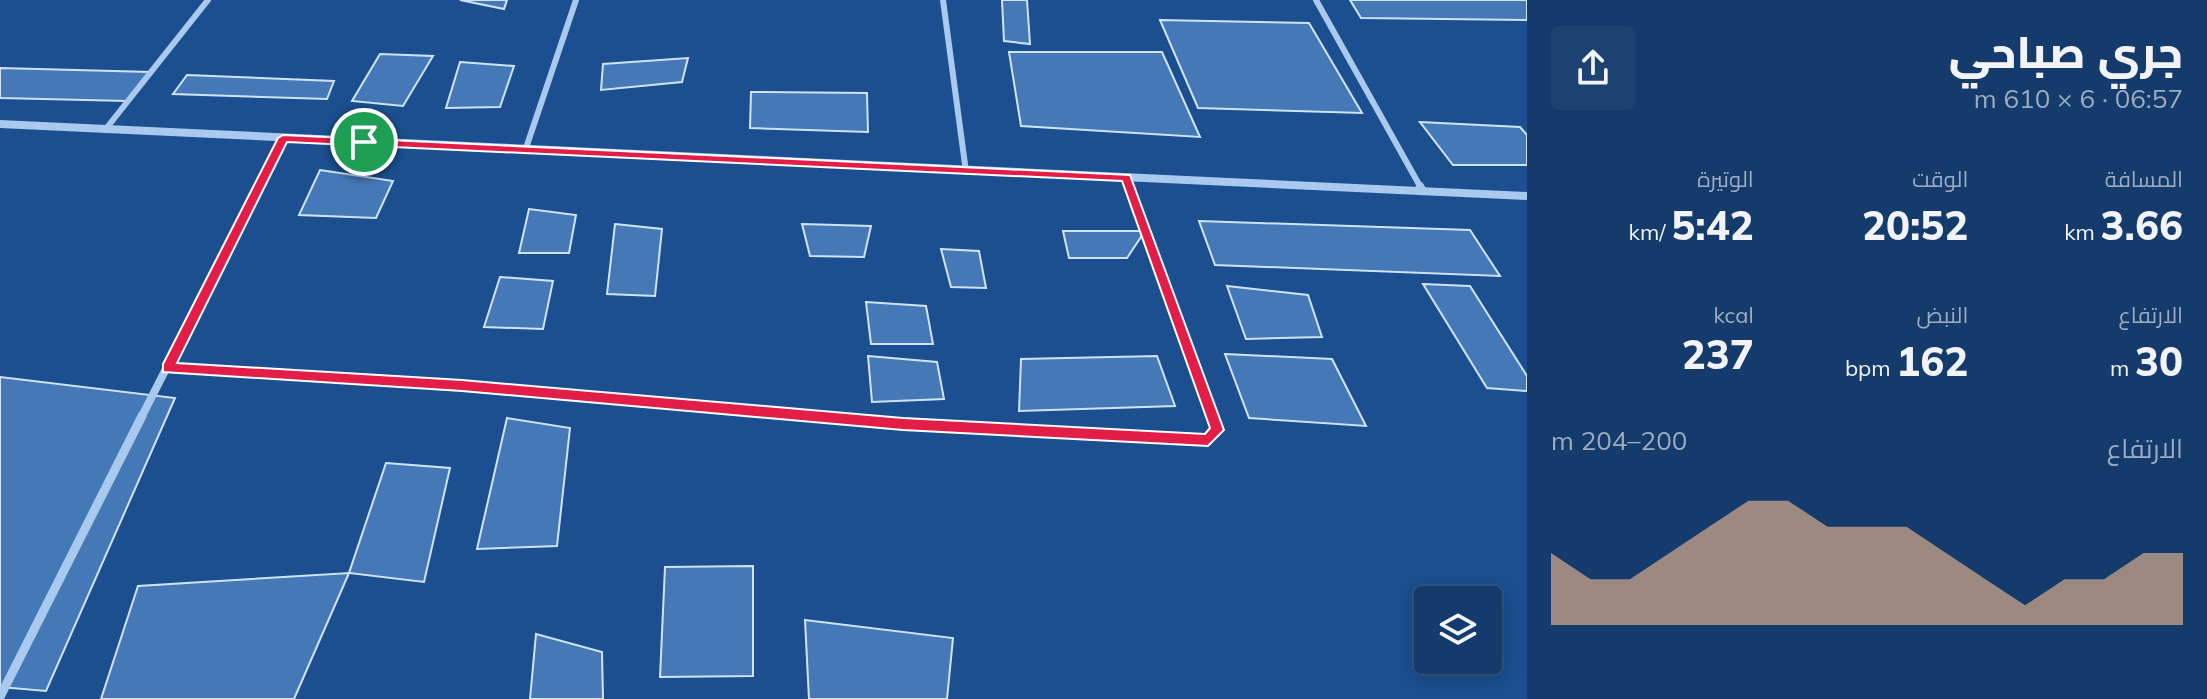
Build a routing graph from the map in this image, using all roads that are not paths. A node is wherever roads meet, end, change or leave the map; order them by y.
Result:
1 (208, 0) edge
2 (576, 0) edge
3 (943, 0) edge
4 (1316, 0) edge
5 (0, 124) edge
6 (105, 130) junction
7 (283, 138) junction
8 (525, 151) junction
9 (966, 172) junction
10 (1126, 177) junction
11 (1423, 191) junction
12 (1527, 196) edge
13 (168, 368) junction
14 (0, 697) edge

1 - 6 street
2 - 8 street
3 - 9 street
4 - 11 street
5 - 6 street
6 - 7 street
7 - 8 street
7 - 13 street
8 - 9 street
9 - 10 street
10 - 11 street
10 - 13 street
11 - 12 street
13 - 14 street

